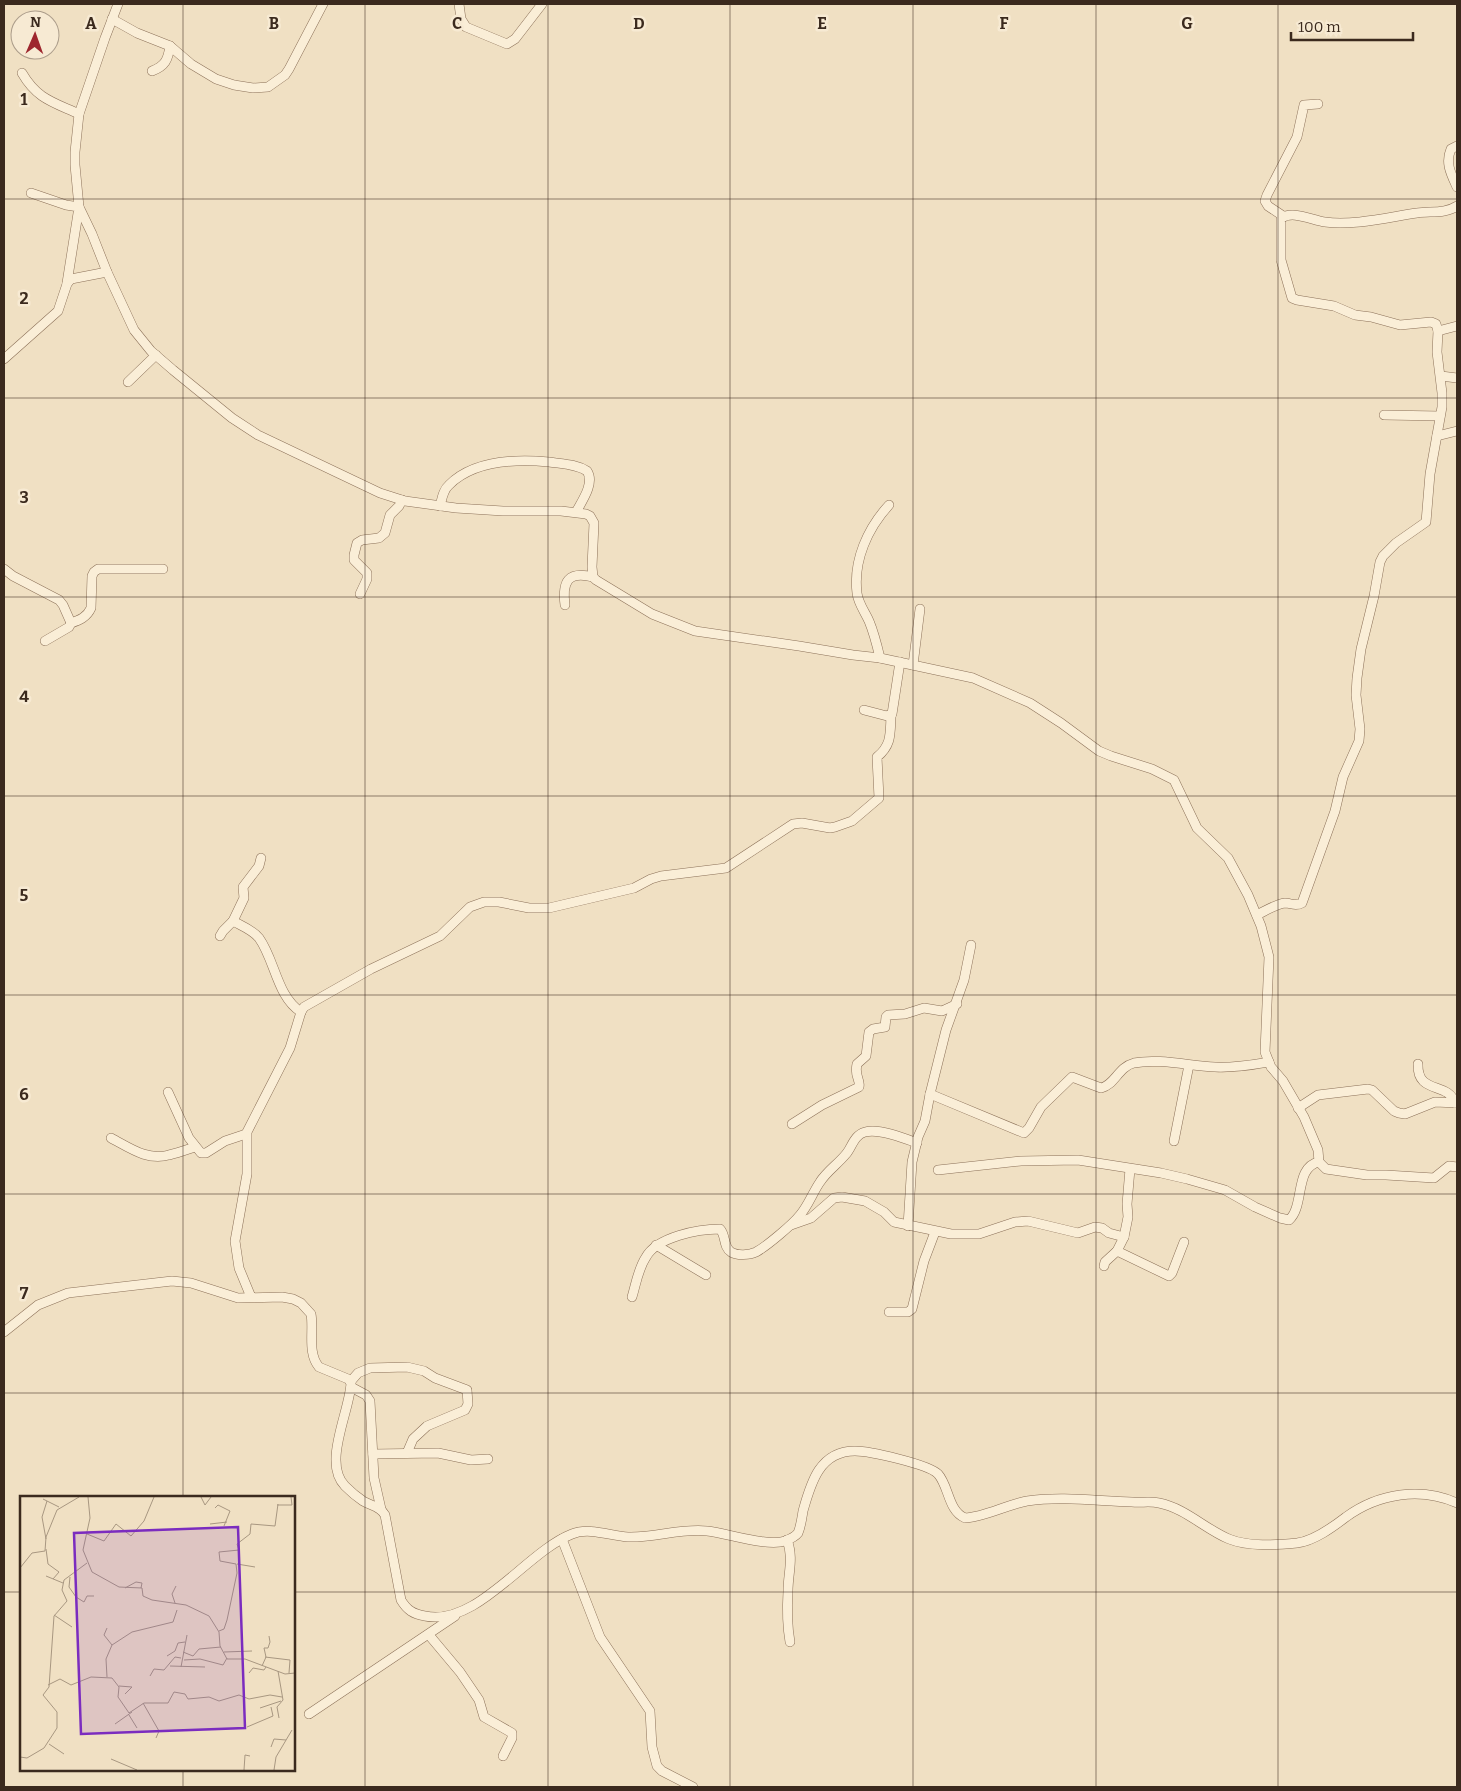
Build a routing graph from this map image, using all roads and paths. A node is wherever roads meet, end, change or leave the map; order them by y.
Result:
1 (118, 4) edge
2 (323, 4) edge
3 (459, 4) edge
4 (542, 4) edge
5 (112, 19) junction
6 (170, 46) junction
7 (152, 71) dead end
8 (22, 73) dead end
9 (1318, 104) dead end
10 (79, 114) junction
11 (1457, 146) edge
12 (1457, 186) edge
13 (31, 193) dead end
14 (1457, 206) edge
15 (79, 207) junction
16 (1283, 216) junction
17 (107, 272) junction
18 (67, 284) junction
19 (1457, 326) edge
20 (1438, 331) junction
21 (156, 355) junction
22 (4, 359) edge
23 (1441, 376) junction
24 (1457, 378) edge
25 (128, 382) dead end
26 (1384, 415) dead end
27 (1440, 416) junction
28 (1457, 431) edge
29 (1437, 436) junction
30 (402, 500) junction
31 (889, 505) dead end
32 (440, 506) junction
33 (576, 512) junction
34 (163, 568) dead end
35 (4, 569) edge
36 (594, 577) junction
37 (360, 594) dead end
38 (565, 605) dead end
39 (920, 609) dead end
40 (72, 623) junction
41 (46, 640) dead end
42 (880, 658) junction
43 (900, 662) junction
44 (913, 665) junction
45 (864, 710) dead end
46 (891, 716) junction
47 (261, 858) dead end
48 (1257, 915) junction
49 (234, 921) junction
50 (220, 936) dead end
51 (971, 945) dead end
52 (957, 1004) junction
53 (301, 1012) junction
54 (1269, 1062) junction
55 (1418, 1064) dead end
56 (1189, 1065) junction
57 (168, 1092) dead end
58 (930, 1094) junction
59 (1456, 1103) edge
60 (1298, 1108) junction
61 (792, 1124) dead end
62 (246, 1134) junction
63 (111, 1138) dead end
64 (1174, 1141) dead end
65 (917, 1143) junction
66 (195, 1147) junction
67 (1319, 1162) junction
68 (1457, 1168) edge
69 (1130, 1169) junction
70 (938, 1170) dead end
71 (908, 1226) junction
72 (787, 1227) junction
73 (935, 1232) junction
74 (1124, 1237) junction
75 (1184, 1242) dead end
76 (656, 1245) junction
77 (1117, 1252) junction
78 (1104, 1266) dead end
79 (706, 1275) dead end
80 (251, 1297) junction
81 (632, 1297) dead end
82 (889, 1312) dead end
83 (4, 1332) edge
84 (351, 1384) junction
85 (407, 1453) junction
86 (373, 1454) junction
87 (488, 1460) dead end
88 (1457, 1504) edge
89 (381, 1510) junction
90 (562, 1539) junction
91 (788, 1540) junction
92 (461, 1612) junction
93 (429, 1635) junction
94 (790, 1642) dead end
95 (309, 1714) dead end
96 (503, 1756) dead end
97 (693, 1787) edge

1 - 5 street
2 - 6 street
3 - 4 street
5 - 6 street
5 - 10 street
6 - 7 street
8 - 10 street
9 - 16 street
10 - 15 street
11 - 12 street
13 - 15 street
14 - 16 street
15 - 17 street
15 - 18 street
16 - 20 street
17 - 18 street
17 - 21 street
18 - 22 street
19 - 20 street
20 - 23 street
21 - 25 street
21 - 30 street
23 - 24 street
23 - 27 street
26 - 27 street
27 - 29 street
28 - 29 street
29 - 48 street
30 - 32 street
30 - 37 street
31 - 42 street
32 - 33 street
32 - 33 street
33 - 36 street
34 - 40 street
35 - 40 street
36 - 38 street
36 - 42 street
39 - 44 street
40 - 41 street
42 - 43 street
43 - 44 street
43 - 46 street
44 - 48 street
45 - 46 street
46 - 53 street
47 - 49 street
48 - 54 street
49 - 50 street
49 - 53 street
51 - 52 street
52 - 58 street
52 - 61 street
53 - 62 street
54 - 56 street
54 - 60 street
55 - 59 street
56 - 58 street
56 - 64 street
57 - 66 street
58 - 65 street
59 - 60 street
60 - 67 street
62 - 66 street
62 - 80 street
63 - 66 street
65 - 71 street
65 - 72 street
67 - 68 street
67 - 69 street
69 - 70 street
69 - 74 street
71 - 72 street
71 - 73 street
72 - 76 street
73 - 74 street
73 - 82 street
74 - 77 street
75 - 77 street
76 - 79 street
76 - 81 street
77 - 78 street
80 - 83 street
80 - 84 street
84 - 85 street
84 - 86 street
84 - 89 street
85 - 86 street
85 - 87 street
86 - 89 street
88 - 91 street
89 - 92 street
90 - 91 street
90 - 92 street
90 - 97 street
91 - 94 street
92 - 93 street
93 - 95 street
93 - 96 street

